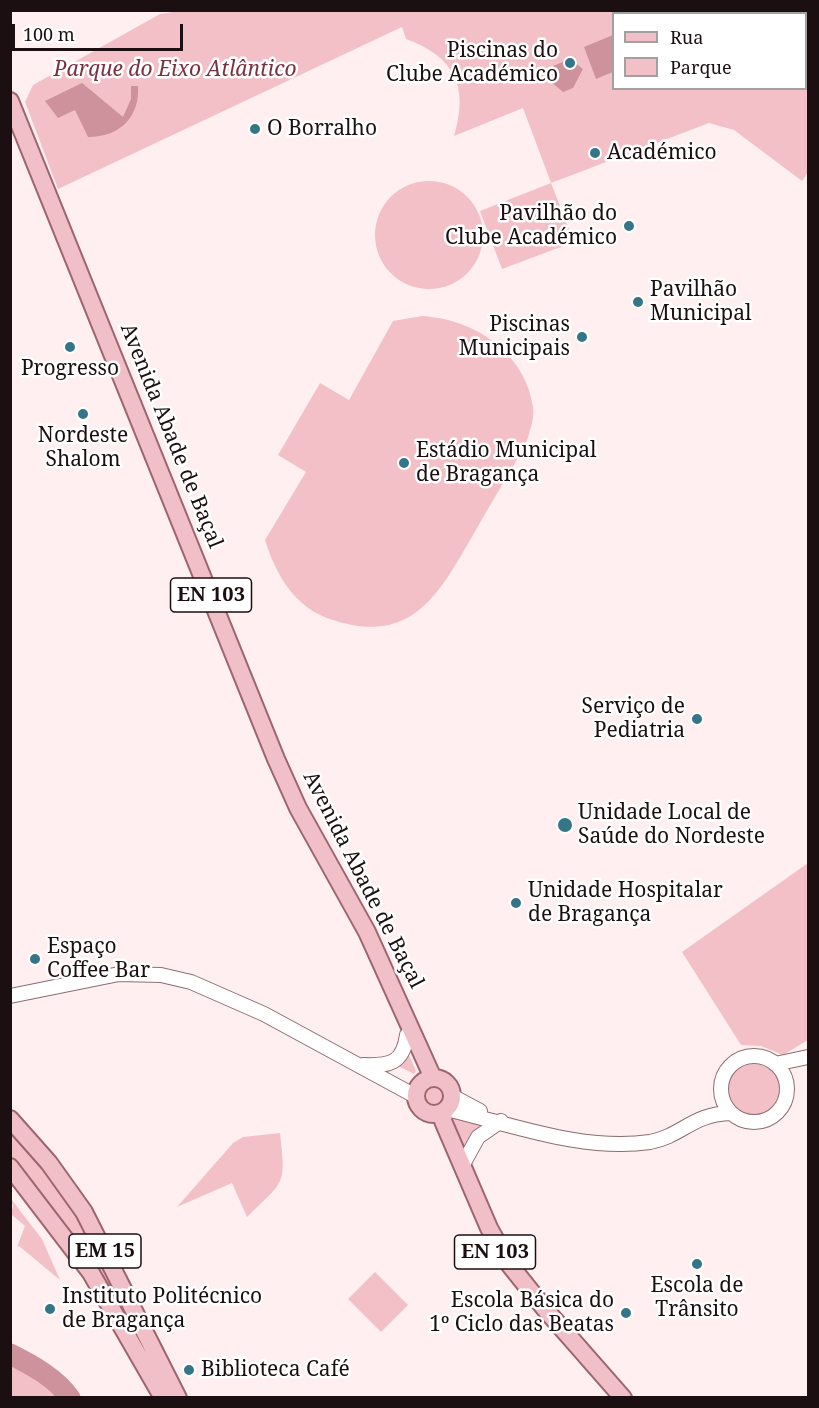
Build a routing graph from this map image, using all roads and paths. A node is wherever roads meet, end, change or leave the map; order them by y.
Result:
1 (10, 101) edge
2 (10, 129) edge
3 (263, 749) junction
4 (276, 759) junction
5 (329, 871) junction
6 (10, 996) edge
7 (406, 1035) junction
8 (806, 1058) edge
9 (775, 1064) junction
10 (361, 1065) junction
11 (787, 1085) junction
12 (424, 1086) junction
13 (721, 1090) junction
14 (444, 1107) junction
15 (731, 1113) junction
16 (701, 1117) junction
17 (10, 1119) edge
18 (501, 1122) junction
19 (462, 1166) junction
20 (10, 1167) edge
21 (574, 1343) junction
22 (590, 1369) junction
23 (163, 1398) edge
24 (178, 1398) edge
25 (609, 1398) edge
26 (615, 1398) edge
27 (623, 1398) edge
28 (634, 1398) edge

1 - 4 main road, Avenida Abade de Baçal / EN 103
2 - 3 main road, Avenida Abade de Baçal / EN 103
3 - 4 main road
3 - 5 main road, Avenida Abade de Baçal / EN 103
4 - 5 main road, Avenida Abade de Baçal / EN 103
5 - 7 main road, Avenida Abade de Baçal / EN 103
5 - 12 main road, Avenida Abade de Baçal / EN 103
6 - 10 street
7 - 10 street
7 - 12 main road, Avenida Abade de Baçal / EN 103
8 - 9 street
8 - 11 street
9 - 11 street
9 - 13 street
10 - 12 street
11 - 15 street
12 - 14 main road, Avenida Abade de Baçal / EN 103
12 - 14 main road, Avenida Abade de Baçal / EN 103
13 - 15 street
13 - 16 street
14 - 18 street
14 - 19 main road, EN 103
14 - 22 main road, Avenida Abade de Baçal / EN 103
15 - 16 street
16 - 18 street
17 - 24 main road, EM 15
18 - 19 street
19 - 21 main road, EN 103
20 - 23 main road, EM 15
21 - 27 main road, EN 103
21 - 28 main road
22 - 25 main road
22 - 26 main road, Avenida Abade de Baçal / EN 103

